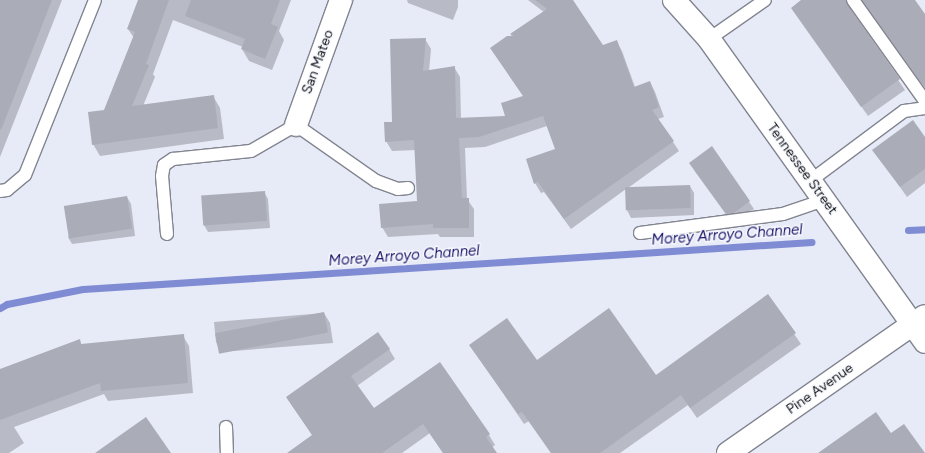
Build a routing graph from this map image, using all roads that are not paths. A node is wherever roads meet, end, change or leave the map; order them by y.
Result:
1 (95, 0) edge
2 (341, 0) edge
3 (674, 0) edge
4 (765, 0) edge
5 (853, 0) edge
6 (709, 39) junction
7 (925, 101) edge
8 (925, 108) edge
9 (296, 125) junction
10 (810, 181) junction
11 (408, 188) dead end
12 (0, 191) edge
13 (824, 200) junction
14 (640, 233) dead end
15 (167, 234) dead end
16 (921, 327) edge
17 (226, 427) dead end
18 (227, 453) edge
19 (728, 453) edge

1 - 12 lane
2 - 9 main road, San Mateo
3 - 6 main road, Tennessee Street
4 - 6 lane
5 - 7 lane
6 - 10 main road, Tennessee Street
8 - 10 lane
9 - 11 lane
9 - 15 lane
10 - 13 main road, Tennessee Street
13 - 14 lane
13 - 16 main road, Tennessee Street
16 - 19 main road, Pine Avenue
17 - 18 lane

